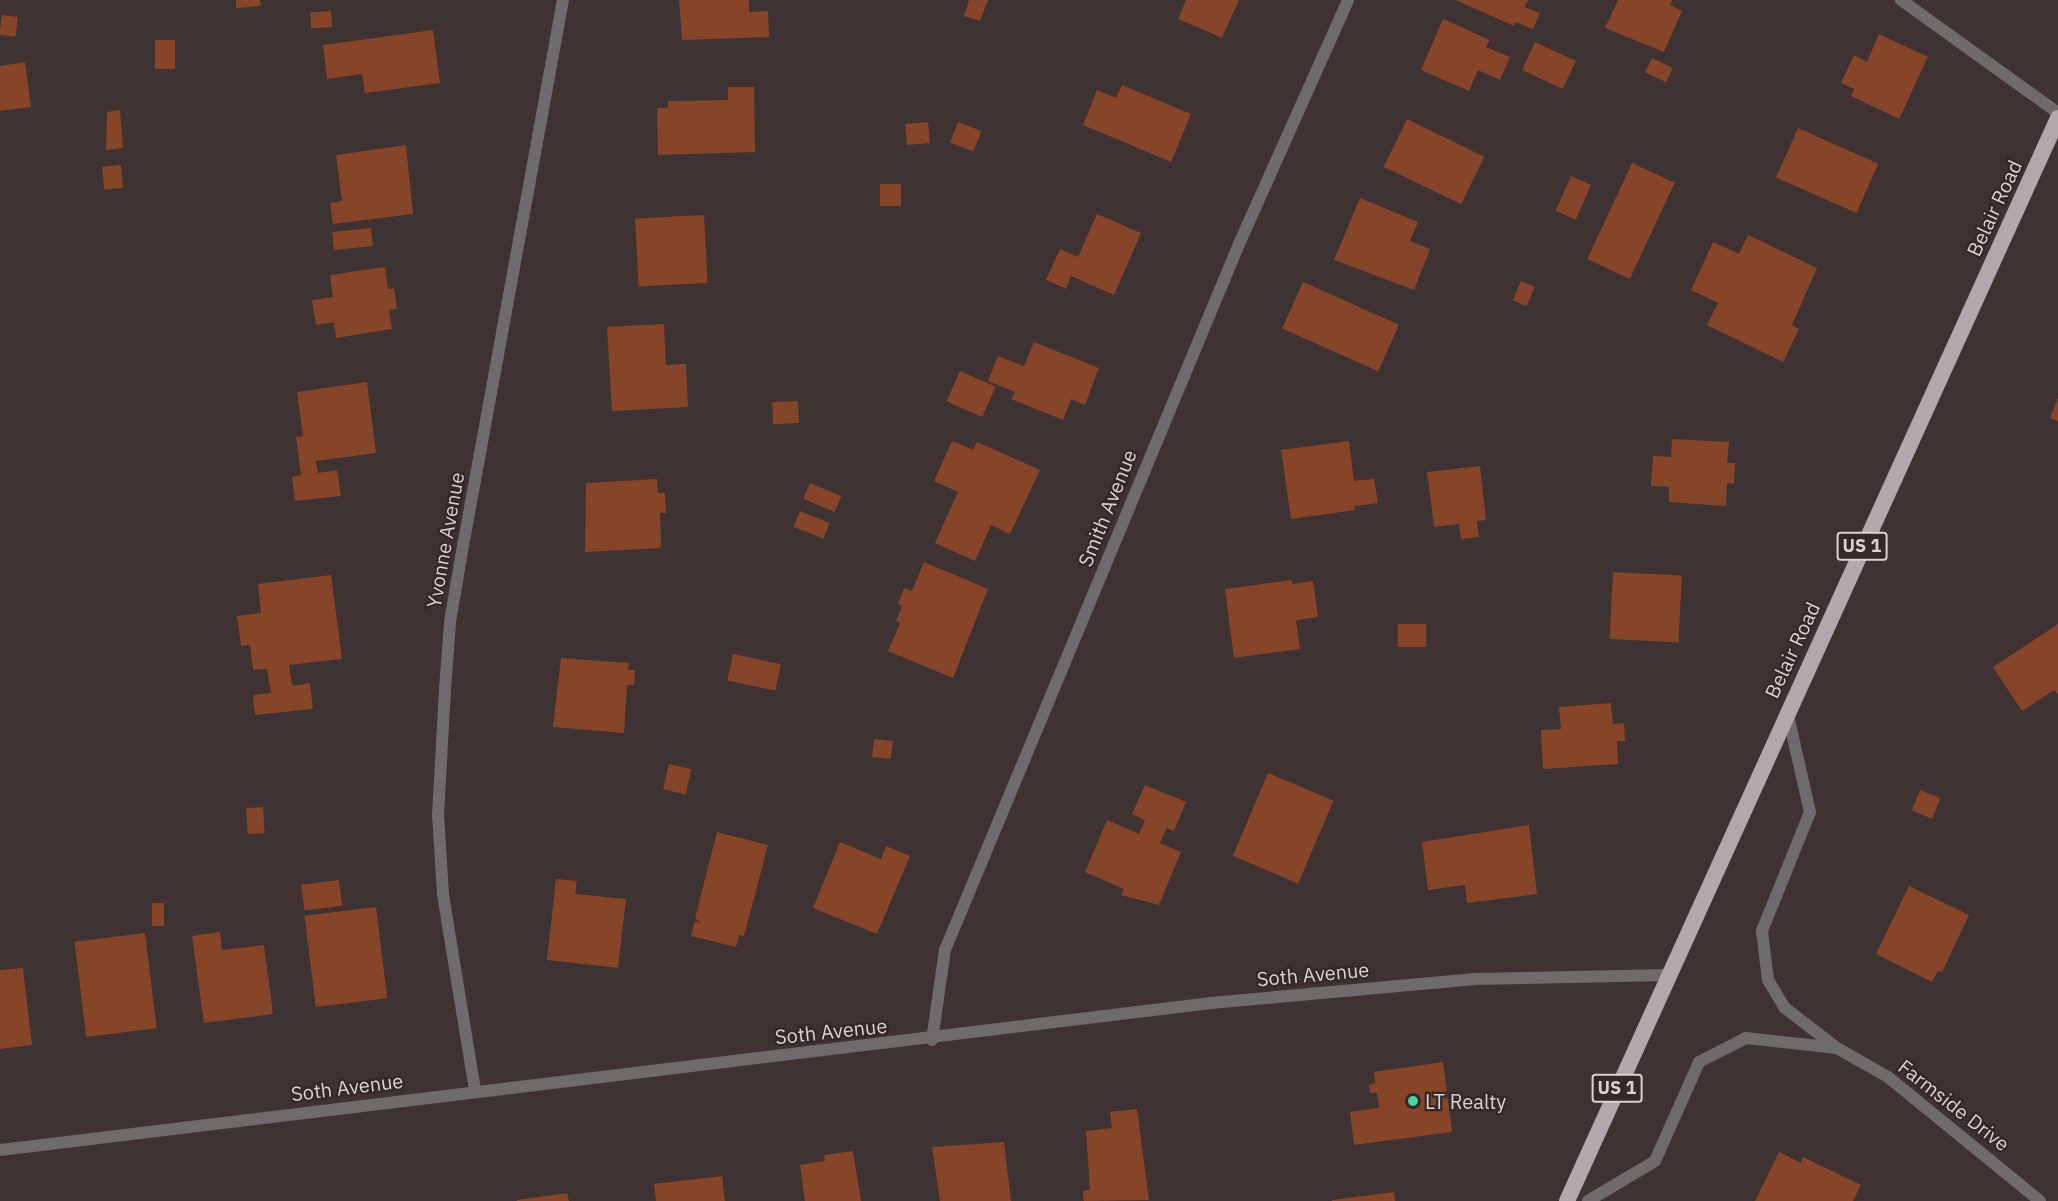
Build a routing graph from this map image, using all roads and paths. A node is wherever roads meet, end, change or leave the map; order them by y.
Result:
1 (563, 0) edge
2 (1348, 0) edge
3 (1901, 0) edge
4 (2058, 113) edge
5 (2058, 118) edge
6 (1787, 711) junction
7 (1667, 975) junction
8 (932, 1040) junction
9 (1837, 1048) junction
10 (475, 1090) junction
11 (0, 1150) edge
12 (1567, 1201) edge
13 (1588, 1201) edge
14 (2040, 1201) edge

1 - 10 street, Yvonne Avenue
2 - 8 street, Smith Avenue
3 - 4 street
5 - 6 highway, Belair Road / US 1
6 - 7 highway, Belair Road / US 1
6 - 9 street, Farmside Drive
7 - 8 street, Soth Avenue
7 - 12 highway, Belair Road / US 1
8 - 10 street, Soth Avenue
9 - 13 street, Farmside Drive
9 - 14 street, Farmside Drive
10 - 11 street, Soth Avenue

